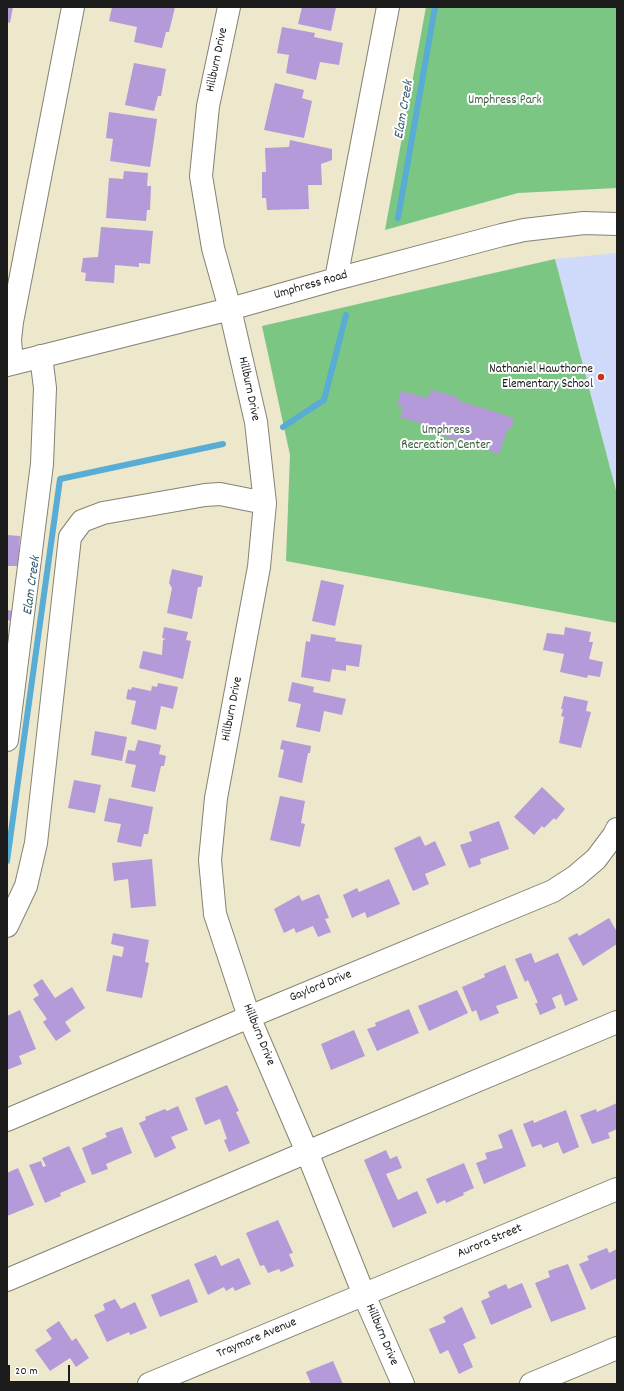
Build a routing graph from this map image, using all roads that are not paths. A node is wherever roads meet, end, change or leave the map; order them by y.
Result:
1 (73, 7) edge
2 (229, 7) edge
3 (388, 7) edge
4 (617, 224) edge
5 (336, 278) junction
6 (230, 309) junction
7 (41, 356) junction
8 (10, 364) edge
9 (265, 503) junction
10 (7, 740) edge
11 (617, 829) edge
12 (7, 926) edge
13 (249, 1017) junction
14 (617, 1022) edge
15 (7, 1120) edge
16 (307, 1152) junction
17 (617, 1189) edge
18 (7, 1280) edge
19 (364, 1295) junction
20 (617, 1348) edge
21 (149, 1384) edge
22 (403, 1384) edge
23 (531, 1384) edge

1 - 8 street
2 - 6 street, Hillburn Drive
3 - 5 street
4 - 5 street, Umphress Road
5 - 6 street, Umphress Road
6 - 7 street, Umphress Road
6 - 9 street, Hillburn Drive
7 - 8 street, Umphress Road
7 - 10 street
9 - 12 street
9 - 13 street, Hillburn Drive
11 - 13 street, Gaylord Drive
13 - 15 street, Gaylord Drive
13 - 16 street, Hillburn Drive
14 - 16 street
16 - 18 street
16 - 19 street, Hillburn Drive
17 - 19 street, Aurora Street
19 - 21 street, Traymore Avenue
19 - 22 street, Hillburn Drive
20 - 23 street

